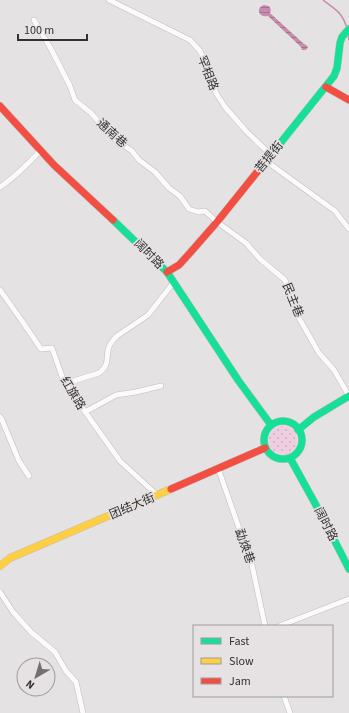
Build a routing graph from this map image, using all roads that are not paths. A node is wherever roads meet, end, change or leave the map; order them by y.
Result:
1 (109, 0) edge
2 (34, 20) dead end
3 (349, 29) edge
4 (326, 87) junction
5 (349, 100) edge
6 (0, 106) edge
7 (41, 150) junction
8 (271, 155) junction
9 (266, 161) junction
10 (0, 187) edge
11 (217, 222) junction
12 (349, 229) edge
13 (167, 272) junction
14 (174, 282) junction
15 (0, 290) edge
16 (64, 382) junction
17 (161, 386) dead end
18 (349, 396) edge
19 (85, 412) junction
20 (0, 417) edge
21 (271, 425) junction
22 (298, 430) junction
23 (265, 448) junction
24 (290, 458) junction
25 (218, 468) junction
26 (29, 476) dead end
27 (157, 495) junction
28 (0, 566) edge
29 (349, 569) edge
30 (0, 592) edge
31 (349, 599) edge
32 (265, 625) edge
33 (282, 625) edge
34 (284, 697) edge
35 (84, 713) edge
36 (290, 713) edge

1 - 8 street, 罕相路
2 - 11 street, 通南巷
3 - 4 main road, 菩提街
4 - 5 main road
4 - 8 main road, 菩提街
6 - 7 main road, 阔时路
7 - 10 street
7 - 13 main road, 阔时路
8 - 9 main road, 菩提街
9 - 11 main road, 菩提街
9 - 12 street
11 - 13 main road, 菩提街
11 - 18 street, 民主巷
13 - 14 main road, 阔时路
14 - 16 street
14 - 21 main road, 阔时路
15 - 16 street, 红旗路
16 - 19 street, 红旗路
17 - 19 street
18 - 22 main road
19 - 27 street, 红旗路
20 - 26 street
21 - 22 main road
21 - 23 main road
22 - 24 main road
23 - 24 main road
23 - 25 main road, 团结大街
24 - 29 main road, 阔时路
25 - 27 main road, 团结大街
25 - 32 street, 勐焕巷
27 - 28 main road, 团结大街
30 - 35 street
31 - 33 street
34 - 36 street

